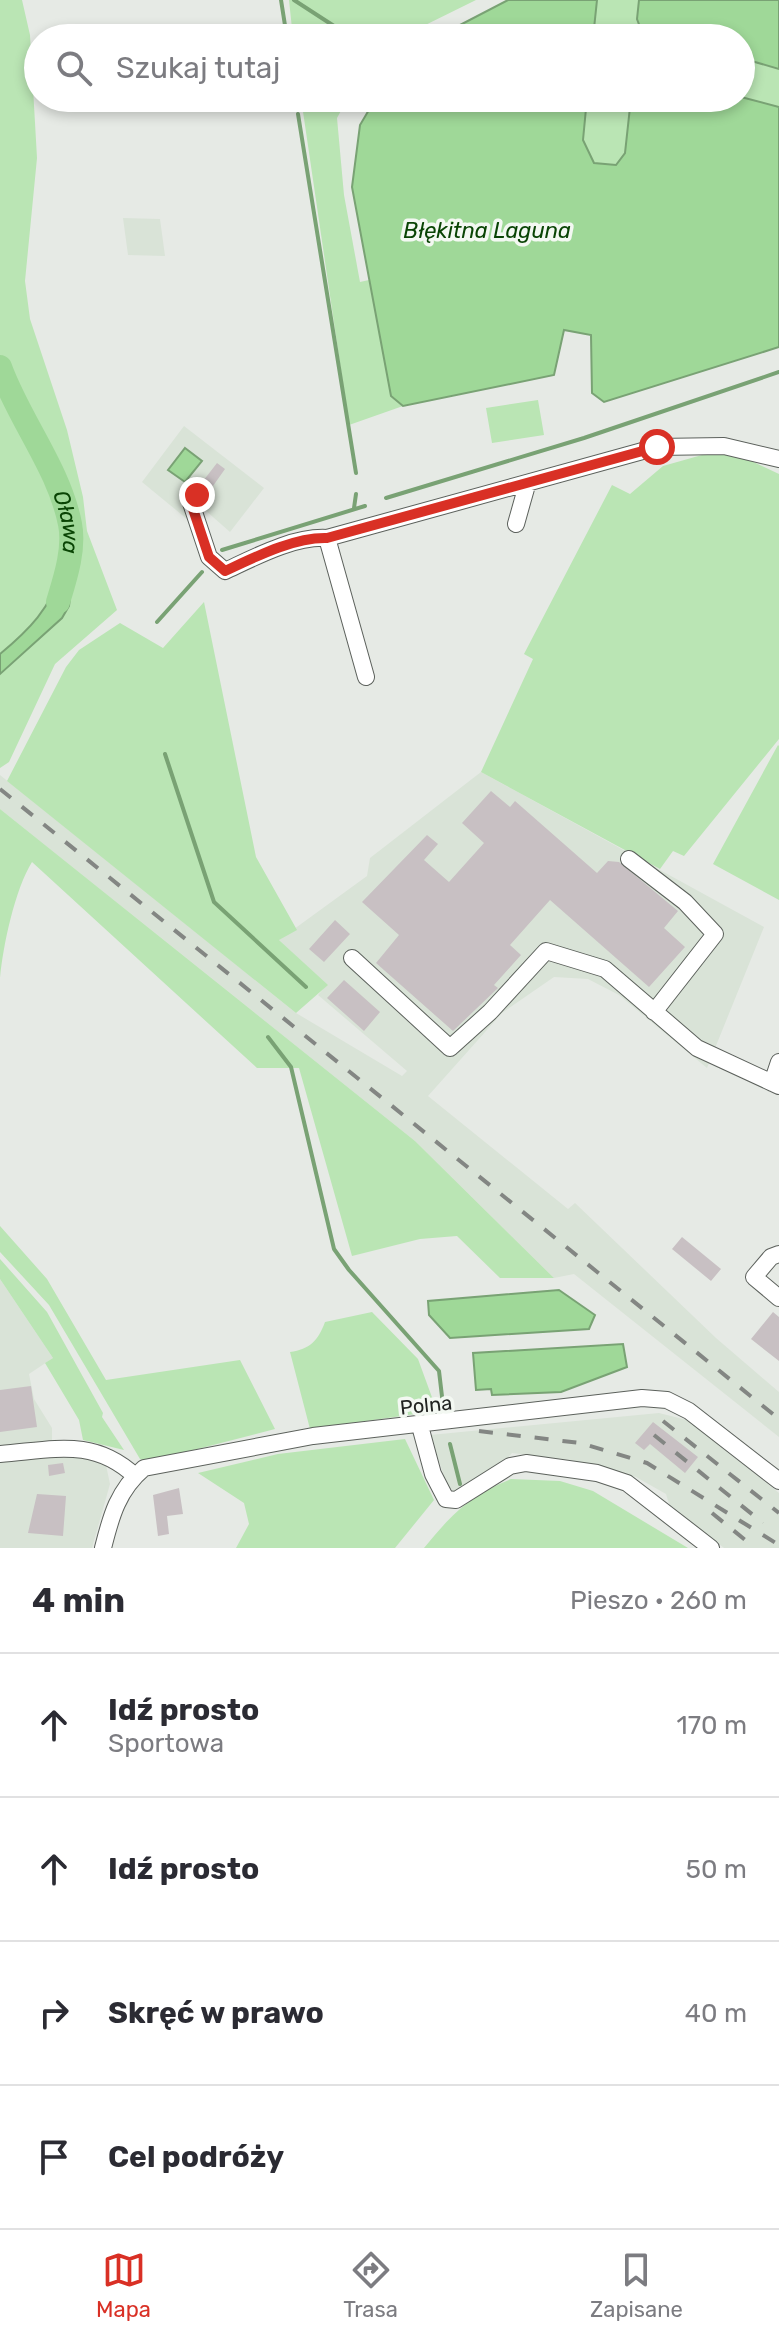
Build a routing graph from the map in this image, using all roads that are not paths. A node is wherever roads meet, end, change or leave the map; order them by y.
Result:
1 (779, 459) edge
2 (527, 485) junction
3 (197, 495) dead end
4 (516, 524) dead end
5 (327, 538) junction
6 (366, 677) dead end
7 (629, 859) dead end
8 (352, 958) dead end
9 (654, 1012) junction
10 (779, 1062) edge
11 (776, 1085) edge
12 (779, 1254) edge
13 (779, 1298) edge
14 (420, 1426) junction
15 (0, 1454) edge
16 (135, 1476) junction
17 (779, 1481) edge
18 (103, 1548) edge
19 (711, 1548) edge

1 - 2 street
2 - 4 street
2 - 5 street
3 - 5 street
5 - 6 street
7 - 9 street
8 - 9 street
9 - 11 street
10 - 11 street
12 - 13 street
14 - 16 street, Polna
14 - 17 street, Polna
14 - 19 street
15 - 16 street
16 - 18 street

